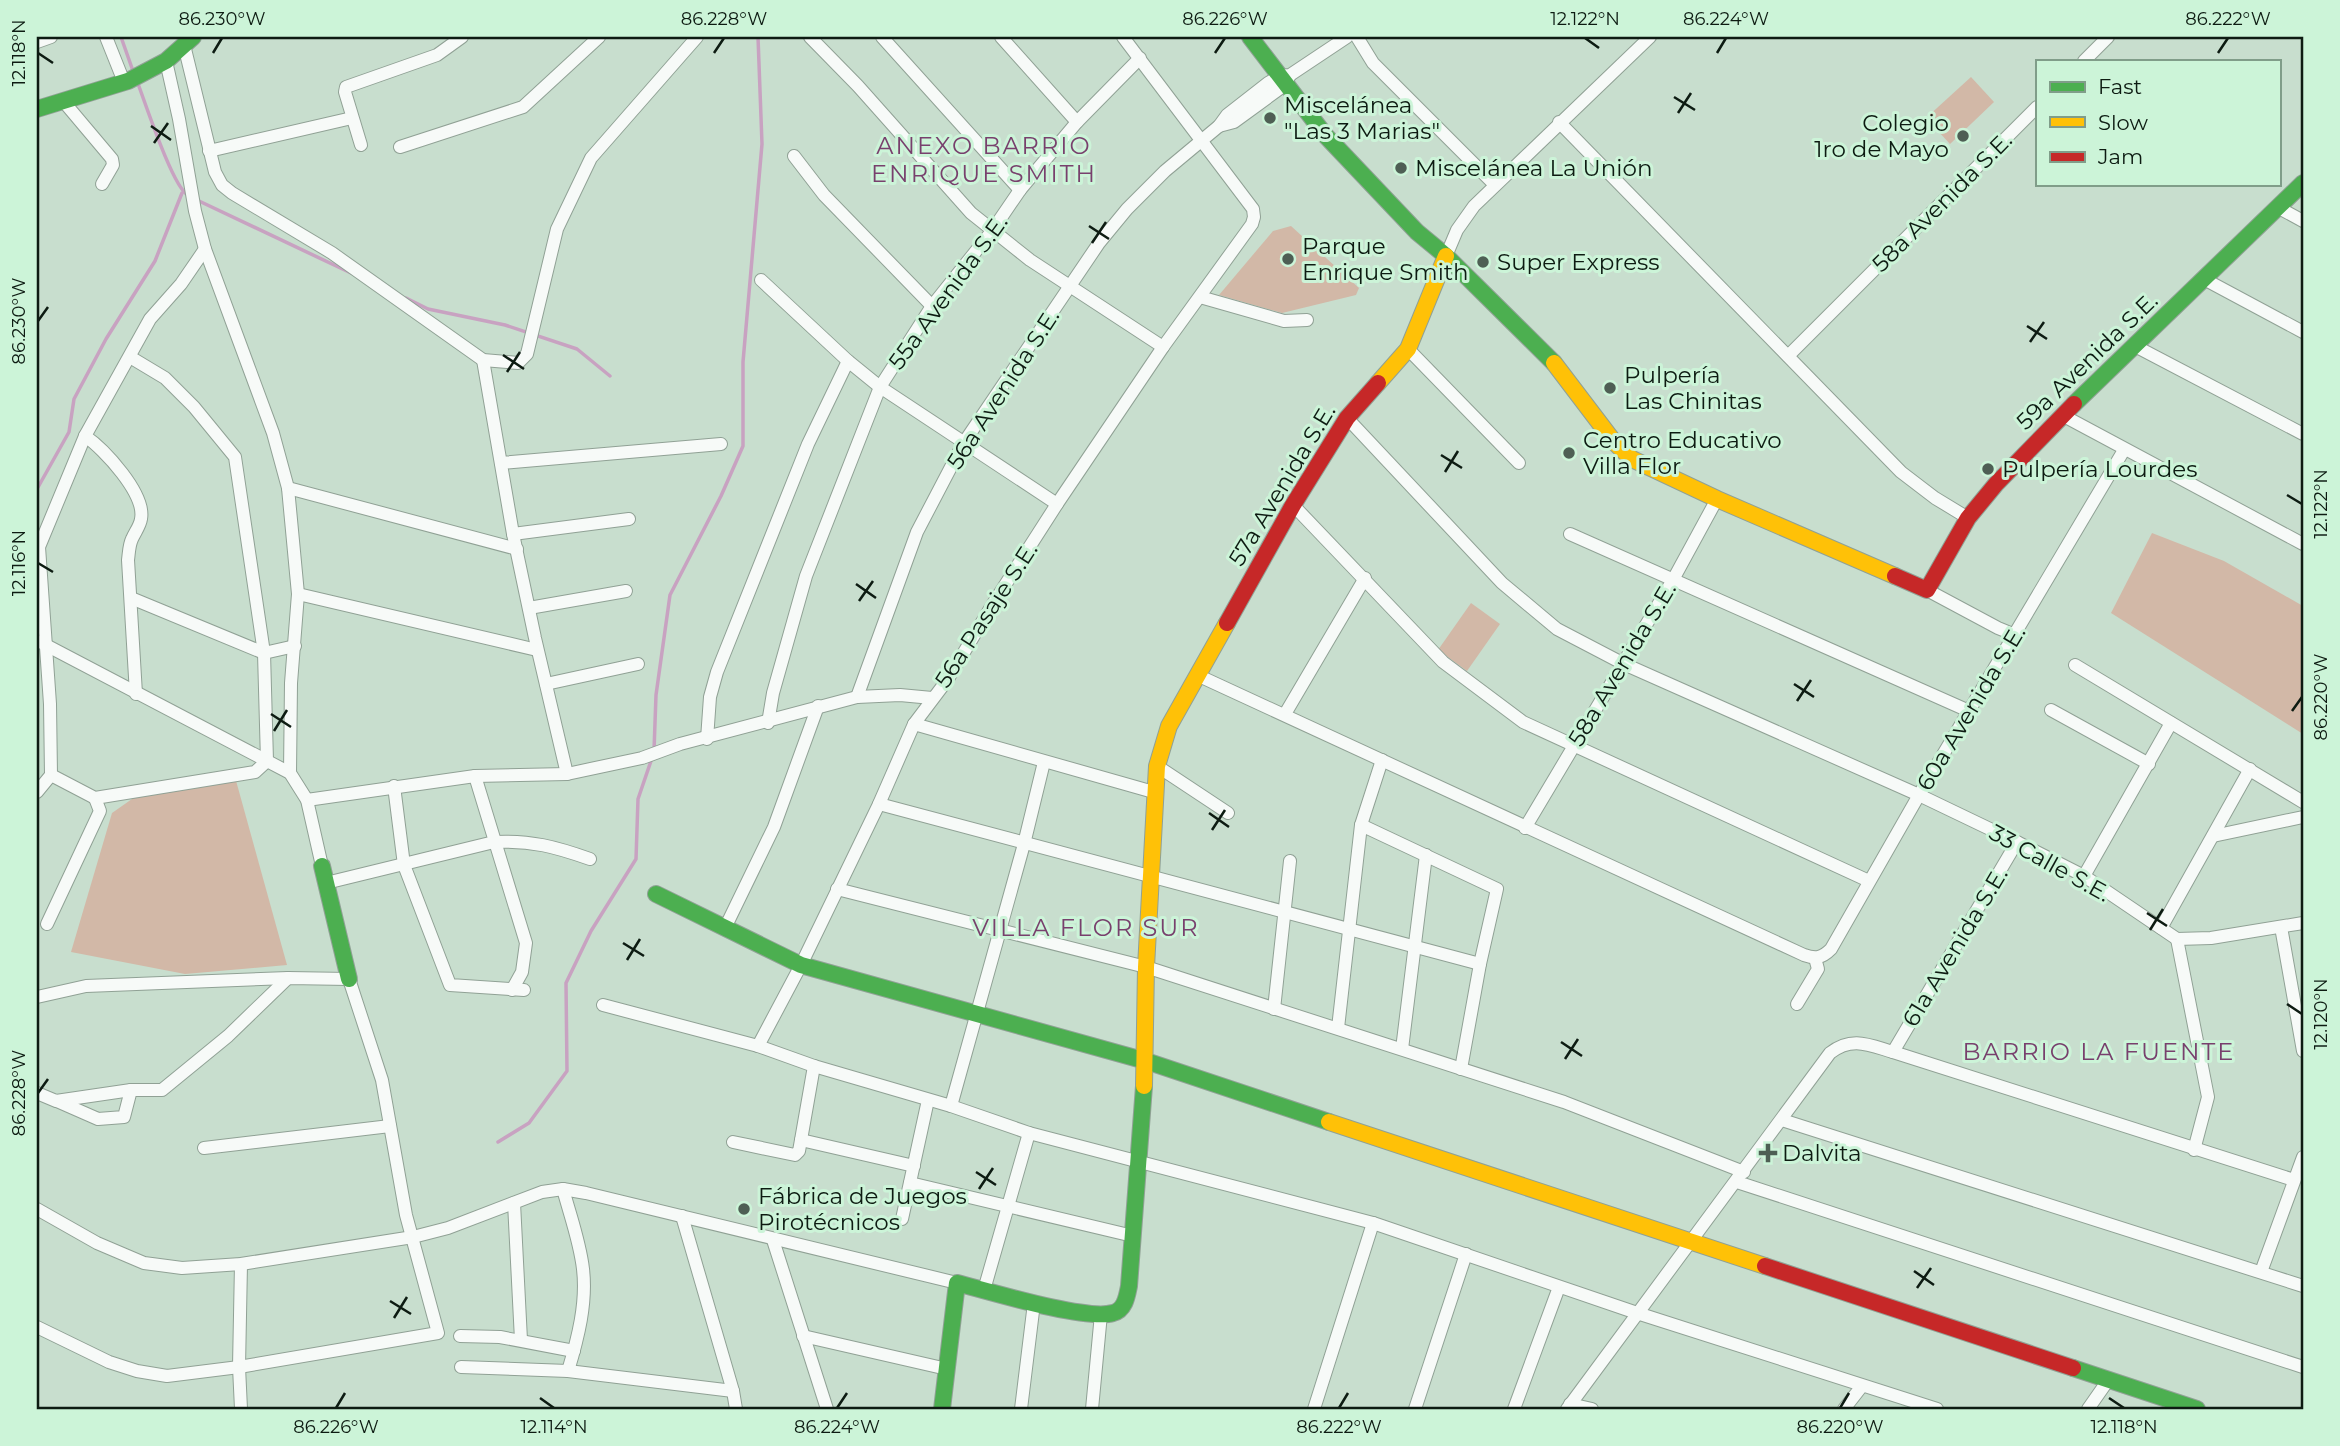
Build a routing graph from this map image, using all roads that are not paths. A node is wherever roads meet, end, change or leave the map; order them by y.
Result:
1 (51, 37) edge
2 (106, 37) edge
3 (462, 37) edge
4 (599, 37) edge
5 (697, 37) edge
6 (810, 37) edge
7 (882, 37) edge
8 (1001, 37) edge
9 (1123, 37) edge
10 (1250, 37) edge
11 (1347, 37) edge
12 (1357, 37) edge
13 (1650, 37) edge
14 (2108, 37) edge
15 (188, 41) edge
16 (37, 42) edge
17 (1140, 58) junction
18 (2085, 60) edge
19 (166, 61) junction
20 (1285, 78) junction
21 (130, 79) junction
22 (64, 102) junction
23 (2036, 108) edge
24 (37, 109) edge
25 (352, 118) junction
26 (1077, 122) junction
27 (1559, 122) junction
28 (1203, 141) junction
29 (361, 145) dead end
30 (400, 147) dead end
31 (209, 151) junction
32 (794, 156) dead end
33 (2303, 183) edge
34 (102, 184) dead end
35 (1495, 185) junction
36 (1020, 190) junction
37 (2278, 208) junction
38 (2303, 221) edge
39 (992, 231) junction
40 (205, 249) junction
41 (1446, 256) junction
42 (2204, 279) junction
43 (761, 280) dead end
44 (1070, 287) junction
45 (1200, 297) junction
46 (932, 306) junction
47 (1307, 320) dead end
48 (2303, 332) edge
49 (2135, 346) junction
50 (1163, 347) junction
51 (1408, 349) junction
52 (1788, 356) junction
53 (130, 357) junction
54 (483, 360) junction
55 (848, 361) junction
56 (880, 387) junction
57 (2062, 415) junction
58 (1347, 418) junction
59 (2303, 434) edge
60 (85, 436) junction
61 (963, 443) junction
62 (721, 444) dead end
63 (2124, 450) junction
64 (501, 463) junction
65 (1519, 463) dead end
66 (288, 488) junction
67 (1717, 499) junction
68 (1057, 504) junction
69 (1293, 505) junction
70 (1968, 518) junction
71 (629, 519) dead end
72 (513, 534) junction
73 (1570, 534) dead end
74 (2303, 544) edge
75 (516, 549) junction
76 (1365, 578) junction
77 (1674, 578) junction
78 (1927, 590) junction
79 (626, 591) dead end
80 (298, 594) junction
81 (131, 598) junction
82 (529, 608) junction
83 (2015, 635) junction
84 (40, 643) edge
85 (295, 646) junction
86 (537, 650) junction
87 (264, 653) junction
88 (638, 664) dead end
89 (1624, 664) junction
90 (2075, 665) dead end
91 (1197, 675) junction
92 (546, 684) junction
93 (136, 694) junction
94 (857, 697) junction
95 (932, 698) junction
96 (818, 706) junction
97 (2051, 710) dead end
98 (1969, 711) junction
99 (1285, 714) junction
100 (768, 723) junction
101 (2171, 723) junction
102 (914, 724) junction
103 (707, 739) junction
104 (1573, 747) junction
105 (1382, 760) junction
106 (267, 761) junction
107 (1044, 762) junction
108 (2149, 764) junction
109 (1157, 766) junction
110 (2250, 769) junction
111 (290, 773) junction
112 (568, 774) junction
113 (51, 775) junction
114 (475, 776) junction
115 (394, 786) junction
116 (37, 792) edge
117 (1157, 793) junction
118 (1919, 795) junction
119 (95, 798) junction
120 (307, 800) junction
121 (2303, 802) edge
122 (879, 804) junction
123 (1227, 813) dead end
124 (2303, 817) edge
125 (1361, 825) junction
126 (1525, 828) junction
127 (2213, 836) junction
128 (494, 842) junction
129 (2017, 842) junction
130 (1024, 844) junction
131 (1426, 855) junction
132 (590, 859) dead end
133 (1290, 861) dead end
134 (322, 866) joint
135 (404, 866) junction
136 (2084, 876) junction
137 (1151, 878) junction
138 (1868, 881) junction
139 (326, 883) junction
140 (837, 888) junction
141 (656, 894) dead end
142 (1284, 914) junction
143 (2303, 923) edge
144 (47, 924) dead end
145 (2281, 927) junction
146 (724, 928) junction
147 (1000, 928) junction
148 (2161, 928) junction
149 (1348, 930) junction
150 (2177, 939) junction
151 (1413, 947) junction
152 (1815, 958) junction
153 (1480, 964) junction
154 (801, 965) junction
155 (1146, 967) junction
156 (288, 978) junction
157 (349, 979) junction
158 (37, 997) edge
159 (1797, 1004) dead end
160 (603, 1005) dead end
161 (1274, 1009) junction
162 (976, 1013) junction
163 (1338, 1028) junction
164 (2302, 1035) edge
165 (758, 1046) junction
166 (1402, 1049) junction
167 (2303, 1051) edge
168 (1894, 1052) junction
169 (1146, 1061) junction
170 (814, 1066) junction
171 (1461, 1069) junction
172 (131, 1090) junction
173 (37, 1093) edge
174 (928, 1100) junction
175 (56, 1101) junction
176 (951, 1106) junction
177 (1782, 1120) junction
178 (390, 1126) junction
179 (1029, 1133) junction
180 (801, 1140) junction
181 (733, 1142) dead end
182 (204, 1148) dead end
183 (2194, 1150) junction
184 (2303, 1157) edge
185 (1138, 1160) junction
186 (914, 1166) junction
187 (1740, 1177) junction
188 (2294, 1180) junction
189 (910, 1183) junction
190 (563, 1189) junction
191 (514, 1203) junction
192 (1009, 1208) junction
193 (37, 1209) edge
194 (682, 1216) junction
195 (902, 1219) dead end
196 (1373, 1223) junction
197 (413, 1237) junction
198 (1133, 1237) junction
199 (773, 1240) junction
200 (1690, 1242) junction
201 (1466, 1254) junction
202 (241, 1265) junction
203 (2261, 1272) junction
204 (957, 1283) junction
205 (2303, 1286) edge
206 (1559, 1287) junction
207 (984, 1290) junction
208 (1034, 1303) junction
209 (1637, 1313) junction
210 (1101, 1314) junction
211 (37, 1327) edge
212 (460, 1336) dead end
213 (803, 1336) junction
214 (521, 1340) junction
215 (574, 1351) junction
216 (239, 1367) junction
217 (461, 1367) dead end
218 (2303, 1367) edge
219 (947, 1369) junction
220 (568, 1371) junction
221 (2109, 1379) junction
222 (1862, 1387) junction
223 (733, 1391) junction
224 (1568, 1406) edge
225 (241, 1409) edge
226 (736, 1409) edge
227 (827, 1409) edge
228 (942, 1409) edge
229 (1021, 1409) edge
230 (1092, 1409) edge
231 (1314, 1409) edge
232 (1415, 1409) edge
233 (1514, 1409) edge
234 (1592, 1409) edge
235 (1844, 1409) edge
236 (1937, 1409) edge
237 (2088, 1409) edge
238 (2197, 1409) edge

1 - 16 street
2 - 21 street
3 - 25 street
4 - 30 street
5 - 54 street
6 - 39 street
7 - 36 street
8 - 26 street
9 - 17 street
10 - 20 street
11 - 20 street, 56a Avenida S.E.
12 - 35 street
13 - 27 street, 57a Avenida S.E.
14 - 18 street
15 - 19 street
15 - 31 street
17 - 26 street, 55a Avenida S.E.
17 - 28 street
19 - 21 street
19 - 40 street
20 - 28 street, 56a Avenida S.E.
20 - 41 street
21 - 22 street
22 - 24 street
22 - 34 street
23 - 52 street, 58a Avenida S.E.
25 - 29 street
25 - 31 street
26 - 36 street, 55a Avenida S.E.
27 - 35 street, 57a Avenida S.E.
27 - 52 street
28 - 44 street, 56a Avenida S.E.
28 - 45 street, 56a Pasaje S.E.
31 - 54 street
32 - 46 street
33 - 37 street, 59a Avenida S.E.
35 - 41 street, 57a Avenida S.E.
36 - 39 street, 55a Avenida S.E.
37 - 38 street
37 - 42 street, 59a Avenida S.E.
39 - 44 street
39 - 46 street, 55a Avenida S.E.
40 - 53 street
40 - 66 street
41 - 51 street, 57a Avenida S.E.
41 - 67 street
42 - 48 street
42 - 49 street, 59a Avenida S.E.
43 - 55 street
44 - 50 street
44 - 61 street, 56a Avenida S.E.
45 - 47 street
45 - 50 street, 56a Pasaje S.E.
46 - 56 street, 55a Avenida S.E.
49 - 57 street, 59a Avenida S.E.
49 - 59 street
50 - 68 street, 56a Pasaje S.E.
51 - 58 street, 57a Avenida S.E.
51 - 65 street
52 - 70 street
53 - 60 street
53 - 87 street
54 - 64 street
55 - 56 street
55 - 103 street
56 - 61 street
56 - 100 street, 55a Avenida S.E.
57 - 63 street
57 - 70 street, 59a Avenida S.E.
58 - 69 street, 57a Avenida S.E.
58 - 89 street, 33 Calle S.E.
60 - 81 street
60 - 84 street
61 - 68 street
61 - 94 street, 56a Avenida S.E.
62 - 64 street
63 - 74 street
63 - 83 street, 60a Avenida S.E.
64 - 72 street
66 - 75 street
66 - 80 street
67 - 77 street, 58a Avenida S.E.
67 - 78 street
68 - 95 street, 56a Pasaje S.E.
69 - 76 street
69 - 91 street, 57a Avenida S.E.
70 - 78 street, 59a Avenida S.E.
71 - 72 street
72 - 75 street
73 - 77 street
75 - 82 street
76 - 99 street
76 - 104 street
77 - 89 street, 58a Avenida S.E.
77 - 98 street
78 - 83 street
79 - 82 street
80 - 85 street
80 - 86 street
81 - 87 street
81 - 93 street
82 - 86 street
83 - 98 street, 60a Avenida S.E.
84 - 93 street
84 - 113 street
85 - 87 street
85 - 111 street
86 - 92 street
87 - 106 street
88 - 92 street
89 - 104 street, 58a Avenida S.E.
89 - 118 street, 33 Calle S.E.
90 - 101 street
91 - 99 street
91 - 109 street, 57a Avenida S.E.
92 - 112 street
93 - 106 street
94 - 95 street
94 - 96 street
95 - 102 street, 56a Pasaje S.E.
96 - 100 street
96 - 146 street
97 - 108 street
98 - 118 street, 60a Avenida S.E.
99 - 105 street
100 - 103 street
101 - 108 street
101 - 110 street
102 - 107 street
102 - 122 street, 56a Pasaje S.E.
103 - 112 street
104 - 126 street, 58a Avenida S.E.
104 - 138 street
105 - 125 street
105 - 126 street
106 - 111 street
106 - 119 street
107 - 117 street
107 - 130 street
108 - 136 street
109 - 117 street, 57a Avenida S.E.
109 - 123 street
110 - 121 street
110 - 127 street
111 - 120 street
112 - 114 street
113 - 116 street
113 - 119 street
114 - 115 street
114 - 128 street
115 - 120 street
115 - 135 street
117 - 137 street, 57a Avenida S.E.
118 - 129 street, 33 Calle S.E.
118 - 138 street, 60a Avenida S.E.
119 - 144 street
120 - 134 street
122 - 130 street
122 - 140 street, 56a Pasaje S.E.
124 - 127 street
125 - 131 street
125 - 149 street
126 - 152 street
127 - 148 street
128 - 132 street
128 - 135 street
128 - 135 street
129 - 136 street, 33 Calle S.E.
129 - 168 street, 61a Avenida S.E.
130 - 137 street
130 - 147 street
131 - 151 street
131 - 153 street
133 - 142 street
134 - 139 street
135 - 139 street
136 - 148 street, 33 Calle S.E.
137 - 142 street
137 - 155 street, 57a Avenida S.E.
138 - 152 street, 60a Avenida S.E.
139 - 157 street
140 - 147 street
140 - 154 street, 56a Pasaje S.E.
141 - 146 street
142 - 149 street
142 - 161 street
143 - 145 street
145 - 150 street
145 - 164 street
146 - 154 street
147 - 155 street
147 - 162 street
148 - 150 street, 33 Calle S.E.
149 - 151 street
149 - 163 street
150 - 183 street
151 - 153 street
151 - 166 street
152 - 159 street
153 - 171 street
154 - 162 street
154 - 165 street, 56a Pasaje S.E.
155 - 161 street
155 - 169 street, 57a Avenida S.E.
156 - 157 street
156 - 158 street
156 - 172 street
157 - 178 street
160 - 165 street
161 - 163 street
162 - 169 street
162 - 176 street
163 - 166 street
164 - 167 street
165 - 170 street
166 - 171 street
168 - 177 street
168 - 183 street
169 - 185 street, 57a Avenida S.E.
169 - 200 street
170 - 174 street
170 - 180 street
171 - 187 street
172 - 175 street
172 - 175 street
173 - 175 street
174 - 176 street
174 - 186 street
176 - 179 street
177 - 187 street
177 - 203 street
178 - 182 street
178 - 197 street
179 - 185 street
179 - 192 street
180 - 181 street
180 - 186 street
183 - 188 street
184 - 188 street
185 - 196 street
185 - 198 street, 57a Avenida S.E.
186 - 189 street
187 - 200 street
187 - 218 street
188 - 203 street
189 - 192 street
189 - 195 street
190 - 191 street
190 - 194 street
190 - 215 street
191 - 197 street
191 - 214 street
192 - 198 street
192 - 207 street
193 - 202 street
194 - 199 street
194 - 223 street
196 - 201 street
196 - 231 street
197 - 202 street
197 - 216 street
198 - 210 street, 57a Avenida S.E.
199 - 204 street
199 - 213 street
200 - 209 street
200 - 221 street
201 - 206 street
201 - 232 street
202 - 216 street
203 - 205 street
204 - 207 street
204 - 219 street
206 - 209 street
206 - 233 street
207 - 208 street
208 - 210 street
208 - 229 street
209 - 222 street
209 - 224 street
210 - 230 street
211 - 216 street
212 - 214 street
213 - 219 street
213 - 227 street
214 - 215 street
215 - 220 street
216 - 225 street
217 - 220 street
219 - 228 street
220 - 223 street
221 - 237 street
221 - 238 street
222 - 235 street
222 - 236 street
223 - 226 street
224 - 234 street

